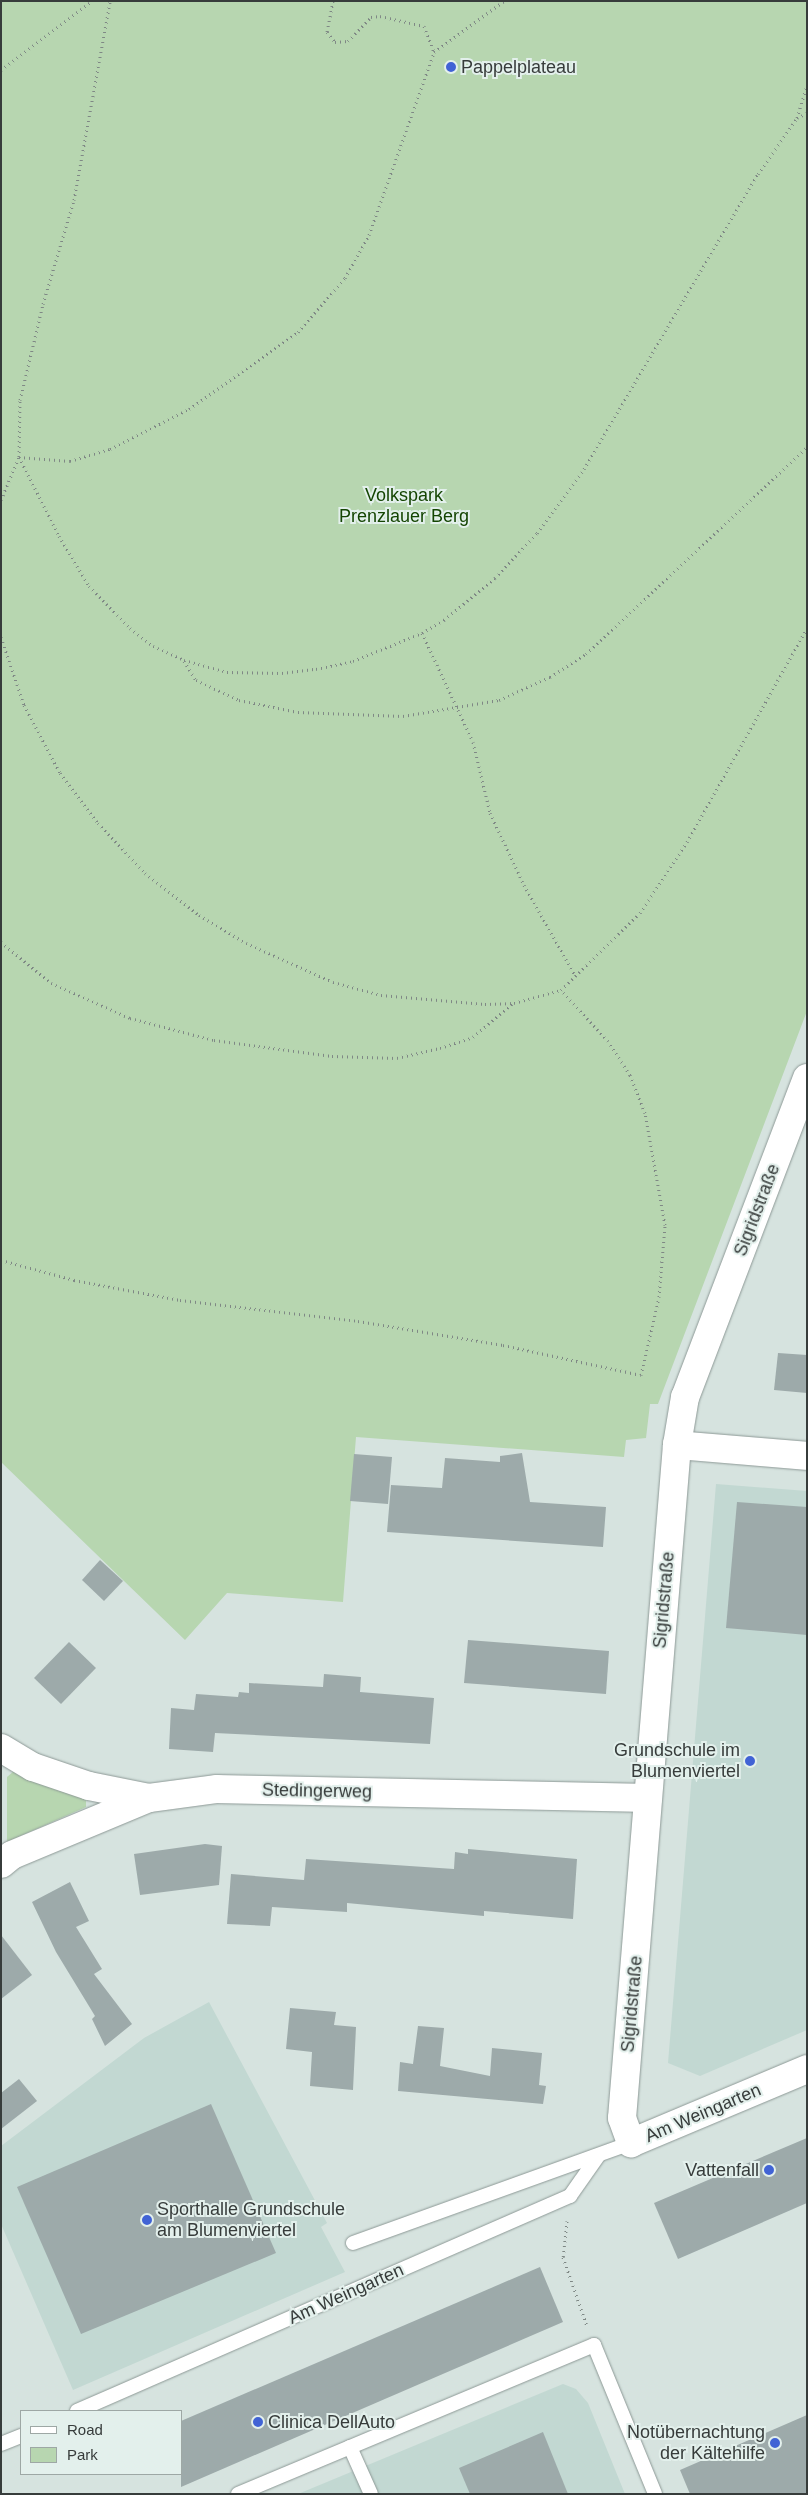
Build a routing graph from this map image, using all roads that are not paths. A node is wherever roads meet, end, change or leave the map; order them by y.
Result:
1 (807, 1078) edge
2 (677, 1445) junction
3 (807, 1456) edge
4 (1, 1748) edge
5 (149, 1798) junction
6 (648, 1798) junction
7 (1, 1864) edge
8 (807, 2069) edge
9 (631, 2143) junction
10 (598, 2156) junction
11 (353, 2243) dead end
12 (79, 2410) edge
13 (20, 2436) edge
14 (1, 2444) edge
15 (350, 2447) junction
16 (238, 2494) edge
17 (370, 2494) edge
18 (656, 2494) edge

1 - 2 street, Sigridstraße
2 - 3 street
2 - 6 street, Sigridstraße
4 - 5 street
5 - 6 street, Stedingerweg
5 - 7 street, Stedingerweg
6 - 9 street, Sigridstraße
8 - 9 street, Am Weingarten
9 - 10 lane, Am Weingarten
10 - 11 lane, Am Weingarten
10 - 12 lane, Am Weingarten
13 - 14 lane
15 - 16 lane
15 - 17 lane
15 - 18 lane

